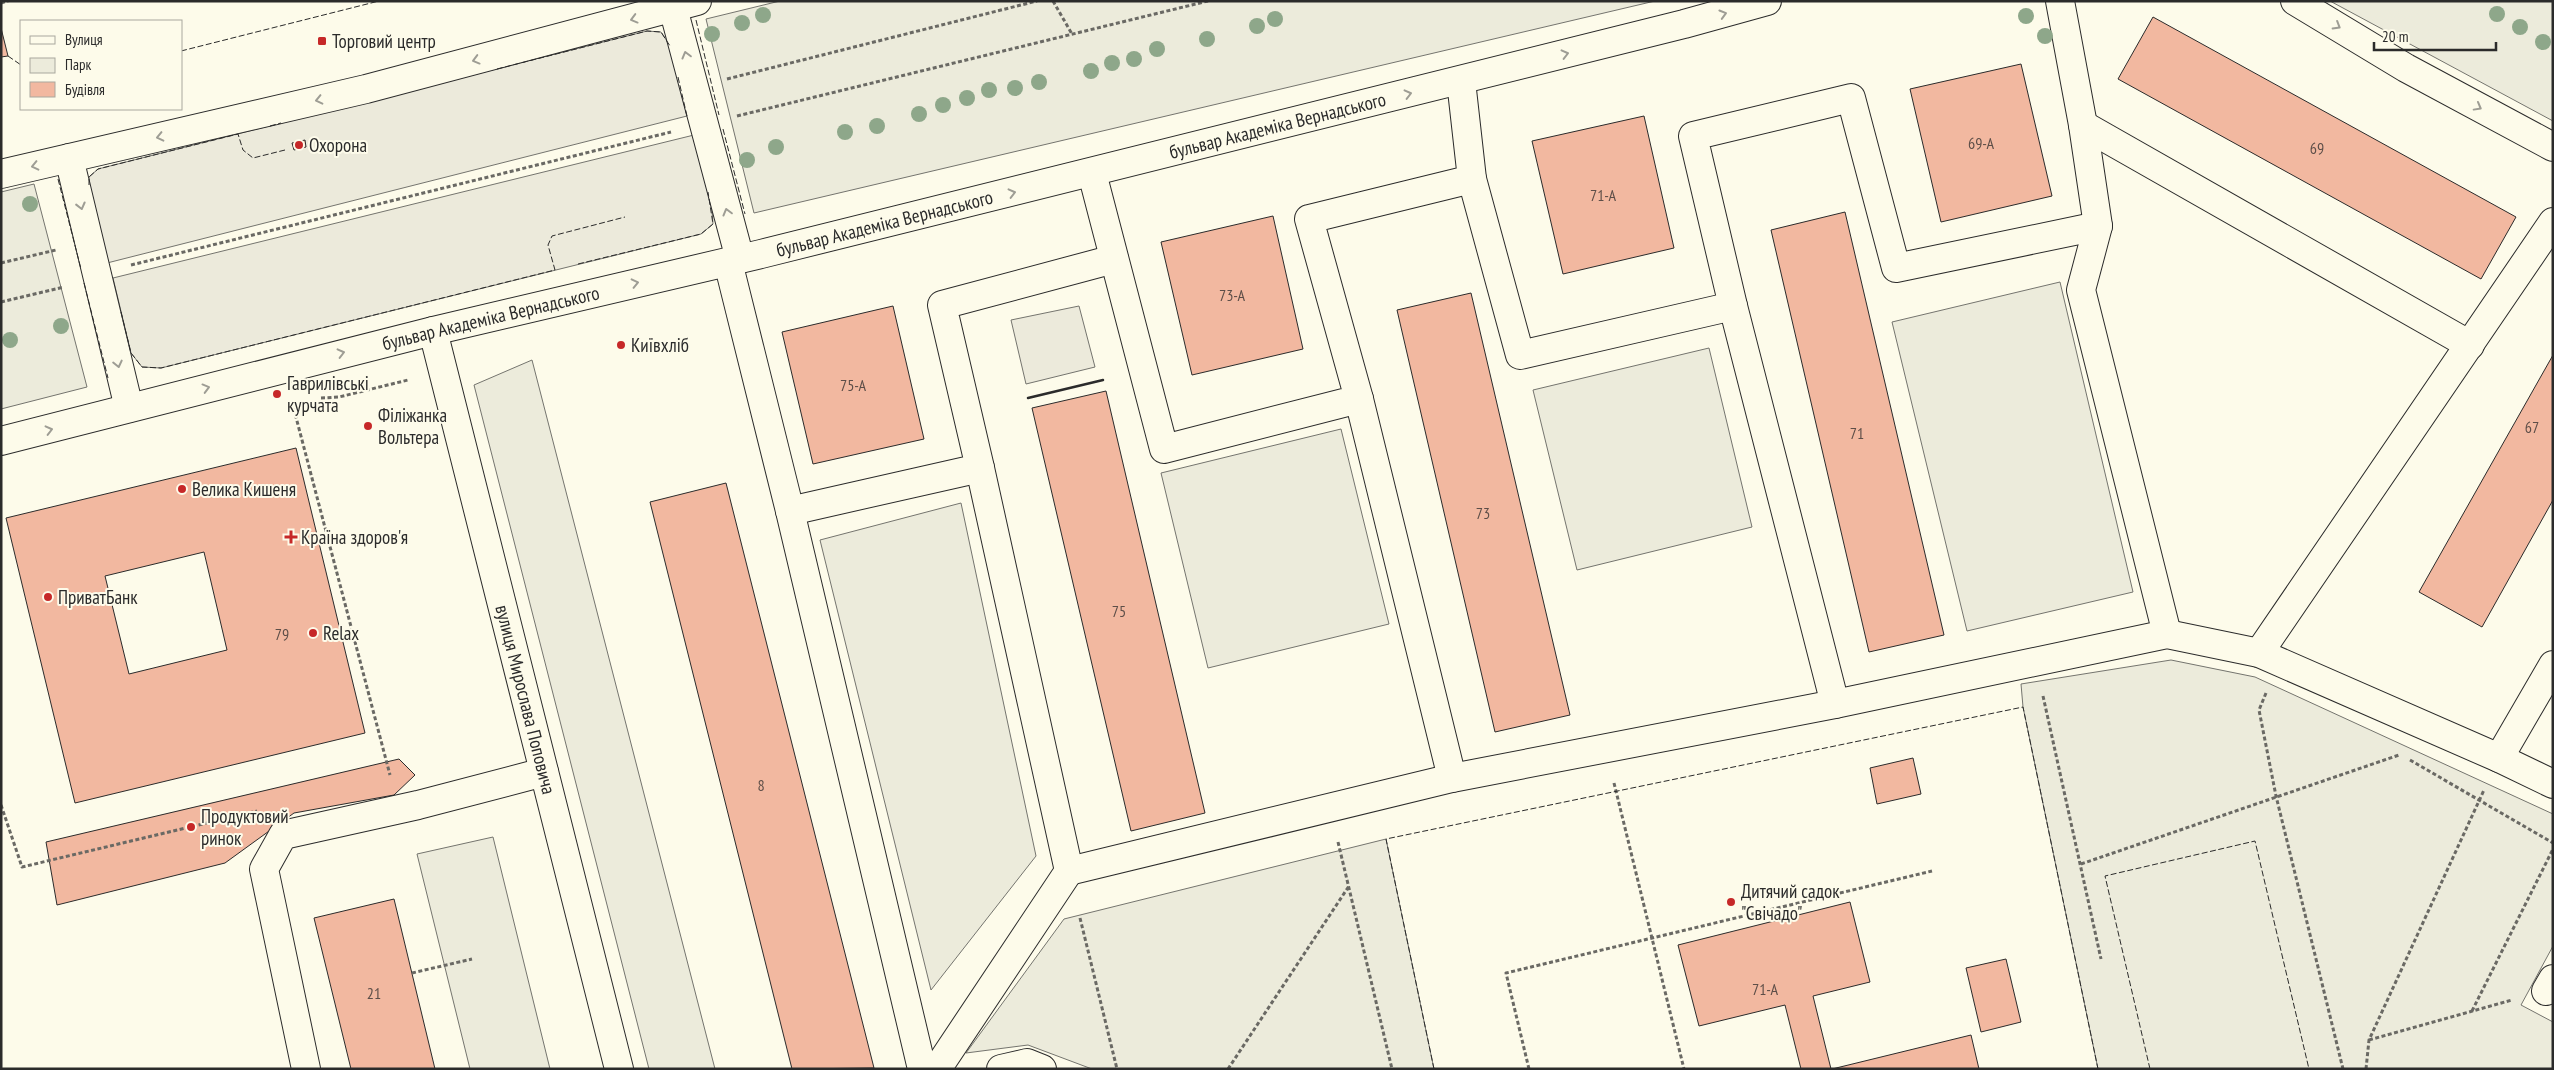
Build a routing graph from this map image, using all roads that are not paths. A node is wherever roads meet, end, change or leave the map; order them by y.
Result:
1 (1767, 1) edge
2 (2060, 1) edge
3 (2295, 1) edge
4 (685, 5) edge
5 (1460, 81) junction
6 (2083, 126) junction
7 (2553, 147) edge
8 (69, 158) junction
9 (1092, 173) junction
10 (1, 174) edge
11 (1472, 179) junction
12 (2553, 222) edge
13 (2098, 226) junction
14 (1114, 259) junction
15 (734, 261) junction
16 (1733, 306) junction
17 (433, 331) junction
18 (2470, 345) junction
19 (1359, 399) junction
20 (129, 408) junction
21 (1, 441) edge
22 (980, 468) junction
23 (790, 511) junction
24 (2167, 634) junction
25 (2268, 657) junction
26 (2553, 665) edge
27 (1835, 704) junction
28 (2499, 758) junction
29 (544, 772) junction
30 (1452, 778) junction
31 (2553, 784) edge
32 (1069, 871) junction
33 (306, 1069) edge
34 (619, 1069) edge
35 (922, 1069) edge
36 (937, 1069) edge
37 (1002, 1069) edge
38 (1042, 1069) edge

5 -> 1 main road, бульвар Академіка Вернадського
2 - 6 main road
3 -> 7 main road
4 -> 8 main road
15 -> 4 main road
9 -> 5 main road, бульвар Академіка Вернадського
5 - 11 main road
6 - 13 main road
6 - 18 main road
8 -> 10 main road
8 -> 20 main road
9 - 14 main road
15 -> 9 main road, бульвар Академіка Вернадського
11 - 16 main road
11 - 19 main road
12 - 18 main road
13 - 16 main road
13 - 24 main road
14 - 19 main road
14 - 22 main road
17 -> 15 main road, бульвар Академіка Вернадського
15 - 23 main road
16 - 27 main road
20 -> 17 main road, бульвар Академіка Вернадського
17 - 29 main road, вулиця Мирослава Поповича
18 - 25 main road
19 - 30 main road
21 -> 20 main road, бульвар Академіка Вернадського
22 - 23 main road
22 - 32 main road
23 - 35 main road
24 - 25 main road
24 - 27 main road
25 - 28 main road
26 - 28 main road
27 - 30 main road
28 - 31 main road
29 - 33 main road
29 - 34 main road, вулиця Мирослава Поповича
30 - 32 main road
32 - 36 main road
37 - 38 main road

